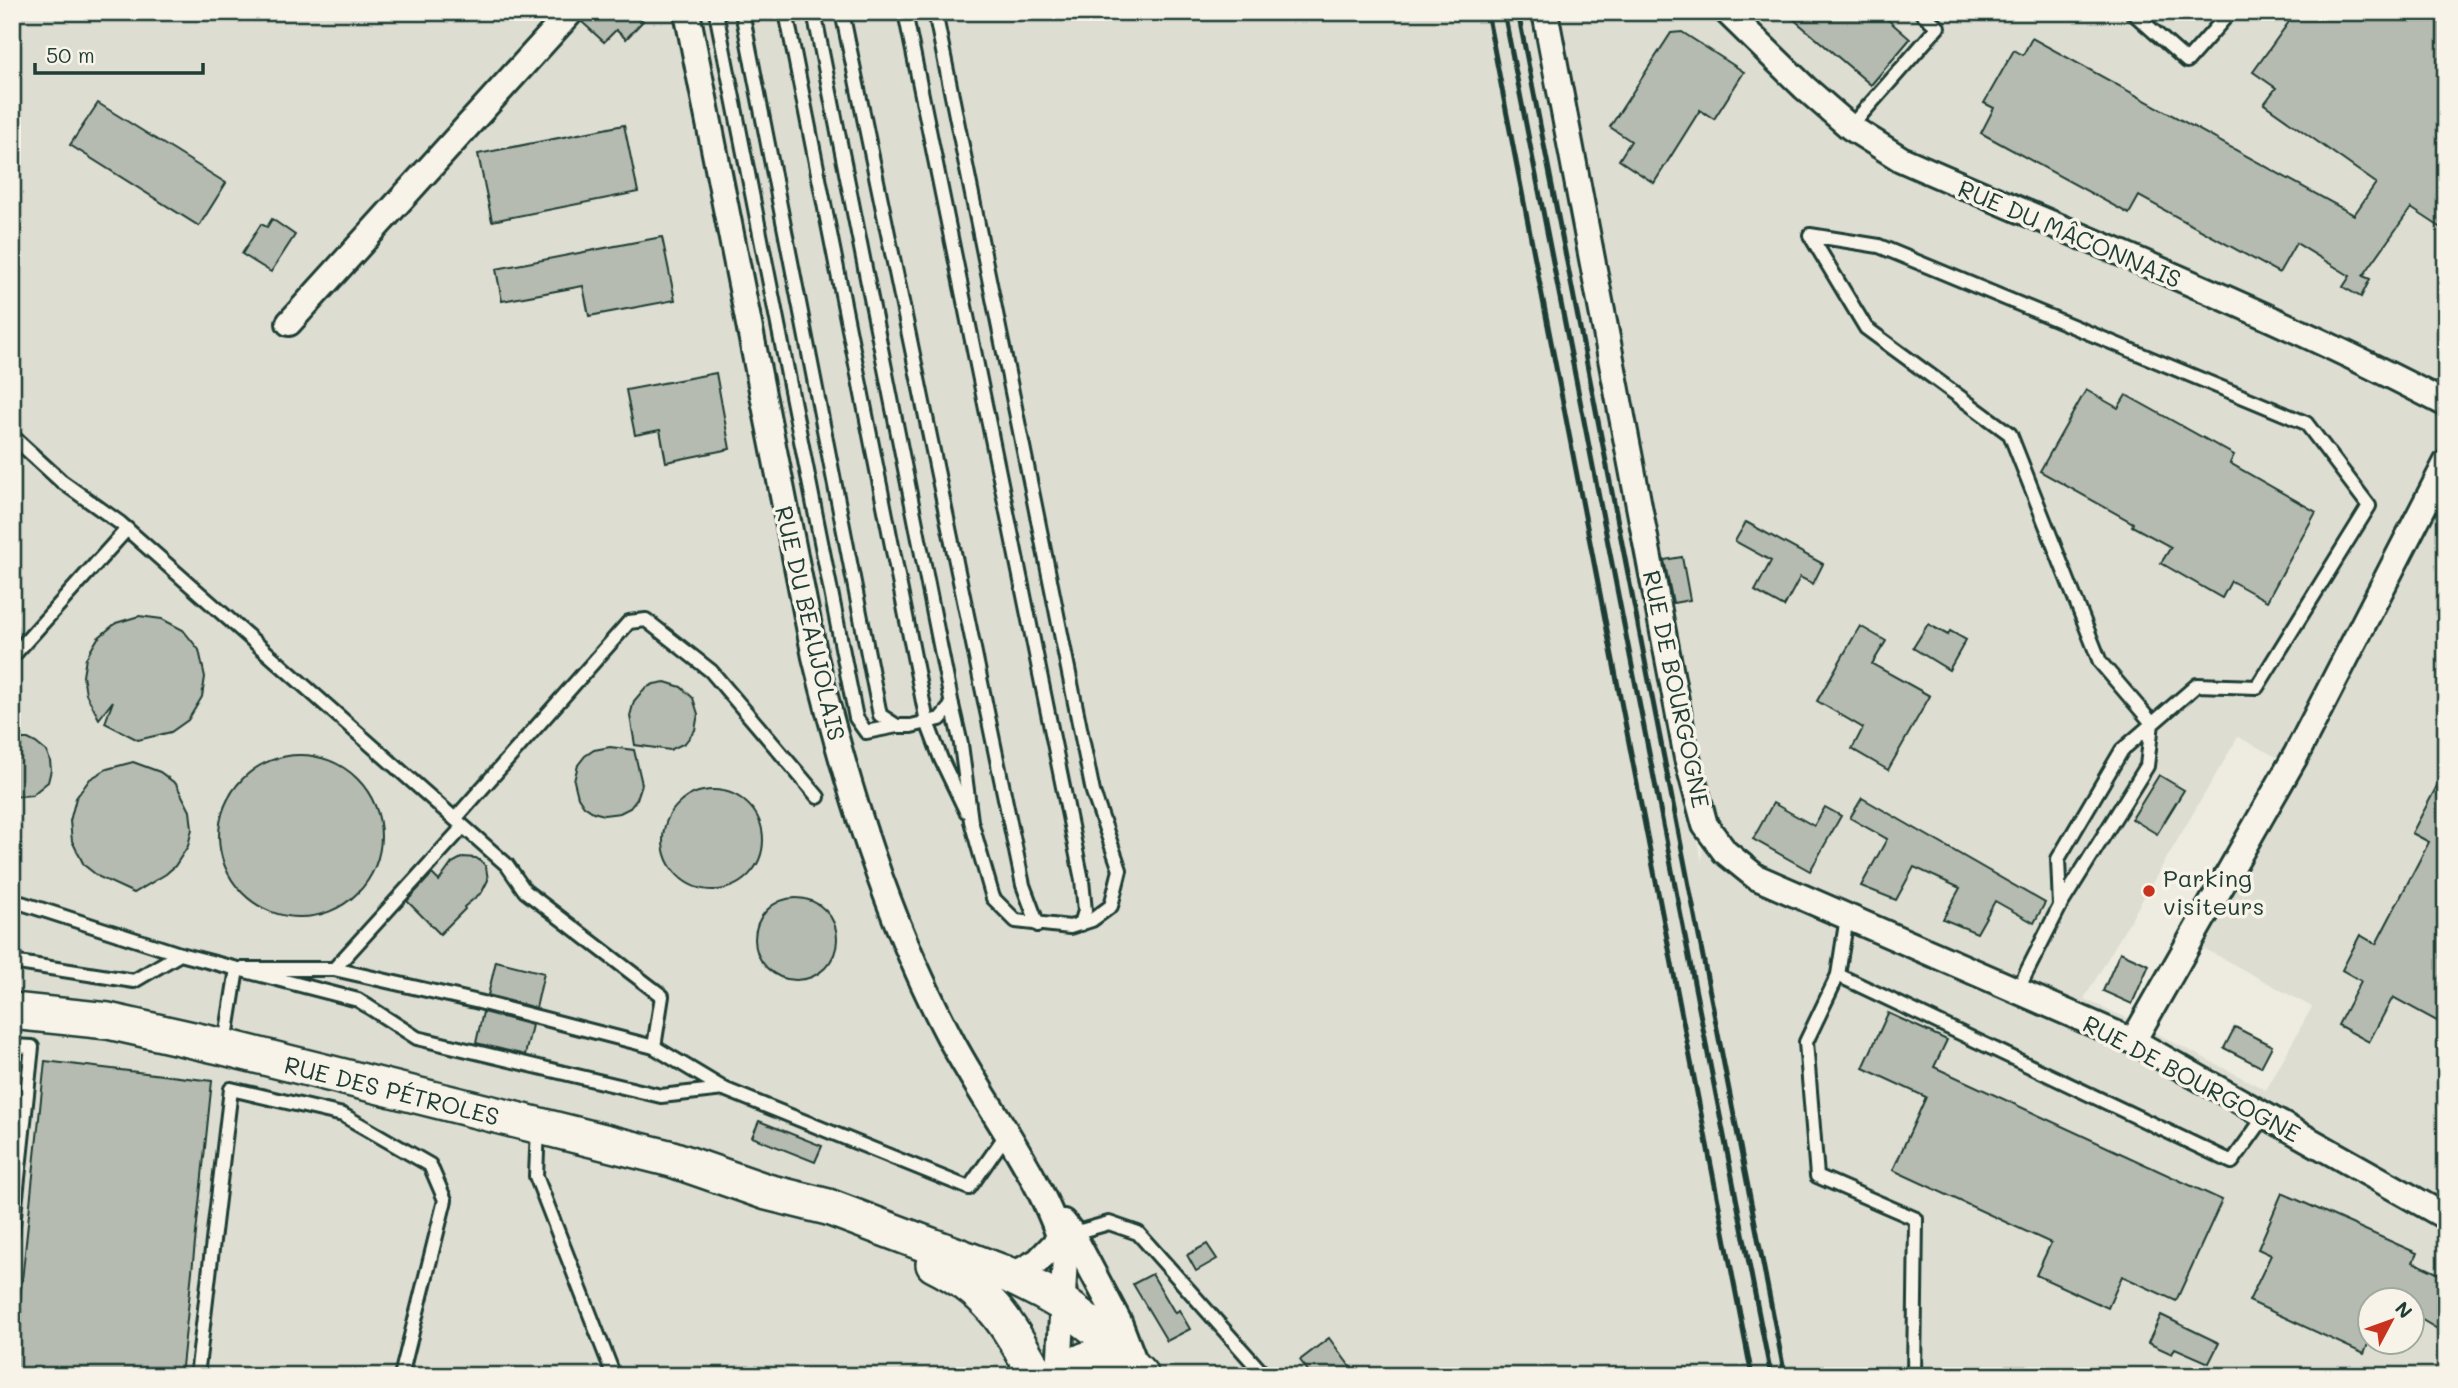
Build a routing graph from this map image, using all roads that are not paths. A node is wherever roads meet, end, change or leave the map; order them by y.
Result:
1 (571, 12) edge
2 (687, 12) edge
3 (716, 12) edge
4 (742, 12) edge
5 (786, 12) edge
6 (814, 12) edge
7 (842, 12) edge
8 (905, 12) edge
9 (935, 12) edge
10 (1545, 12) edge
11 (1727, 12) edge
12 (1921, 12) edge
13 (2132, 12) edge
14 (2230, 12) edge
15 (1850, 127) junction
16 (289, 323) dead end
17 (2446, 404) edge
18 (12, 436) edge
19 (2446, 463) edge
20 (127, 529) junction
21 (12, 657) edge
22 (952, 705) junction
23 (927, 722) junction
24 (2152, 723) junction
25 (897, 726) junction
26 (818, 797) dead end
27 (971, 821) junction
28 (459, 823) junction
29 (12, 900) edge
30 (2060, 906) junction
31 (1847, 917) junction
32 (1081, 924) junction
33 (1038, 925) junction
34 (180, 954) junction
35 (12, 962) edge
36 (237, 969) junction
37 (334, 969) junction
38 (1838, 975) junction
39 (2017, 991) junction
40 (12, 1011) edge
41 (2133, 1041) junction
42 (12, 1046) edge
43 (224, 1047) junction
44 (654, 1047) junction
45 (724, 1089) junction
46 (2265, 1116) junction
47 (538, 1126) junction
48 (1006, 1135) junction
49 (767, 1192) junction
50 (2446, 1217) edge
51 (12, 1234) edge
52 (1066, 1235) junction
53 (1012, 1276) junction
54 (1062, 1303) junction
55 (1140, 1375) edge
56 (197, 1376) edge
57 (401, 1376) edge
58 (614, 1376) edge
59 (1037, 1376) edge
60 (1059, 1376) edge
61 (1067, 1376) edge
62 (1265, 1376) edge
63 (1914, 1376) edge

1 - 16 street
2 - 48 street, RUE DU BEAUJOLAIS
3 - 25 lane
4 - 25 lane
5 - 23 lane
6 - 22 lane
7 - 33 lane
8 - 32 lane
9 - 32 lane
10 - 31 street, RUE DE BOURGOGNE
11 - 15 street, RUE DU MÂCONNAIS
12 - 15 lane
13 - 14 lane
15 - 17 street, RUE DU MÂCONNAIS
18 - 20 lane
19 - 41 street
20 - 21 lane
20 - 28 lane
22 - 23 lane
22 - 27 lane
23 - 25 lane
23 - 27 lane
24 - 24 lane
24 - 30 lane
24 - 30 lane
26 - 28 lane
27 - 33 lane
28 - 37 lane
28 - 44 lane
29 - 34 lane
30 - 39 lane
31 - 38 lane
31 - 39 street, RUE DE BOURGOGNE
32 - 33 lane
34 - 35 lane
34 - 36 lane
36 - 37 lane
36 - 43 lane
36 - 45 lane
37 - 44 lane
38 - 46 lane
38 - 63 lane
39 - 41 street, RUE DE BOURGOGNE
40 - 43 main road, RUE DES PÉTROLES
41 - 46 street, RUE DE BOURGOGNE
42 - 51 lane
43 - 47 main road, RUE DES PÉTROLES
44 - 45 lane
45 - 48 lane
46 - 50 street, RUE DE BOURGOGNE
47 - 49 main road, RUE DES PÉTROLES
47 - 58 lane
48 - 52 street, RUE DU BEAUJOLAIS
49 - 53 main road, RUE DES PÉTROLES
49 - 59 main road, RUE DES PÉTROLES
52 - 53 street
52 - 54 street, RUE DU BEAUJOLAIS
52 - 55 street, RUE DU BEAUJOLAIS
52 - 62 lane
53 - 54 main road, RUE DES PÉTROLES
54 - 55 main road, RUE DES PÉTROLES
54 - 60 street, RUE DU BEAUJOLAIS
55 - 61 main road
56 - 57 lane

